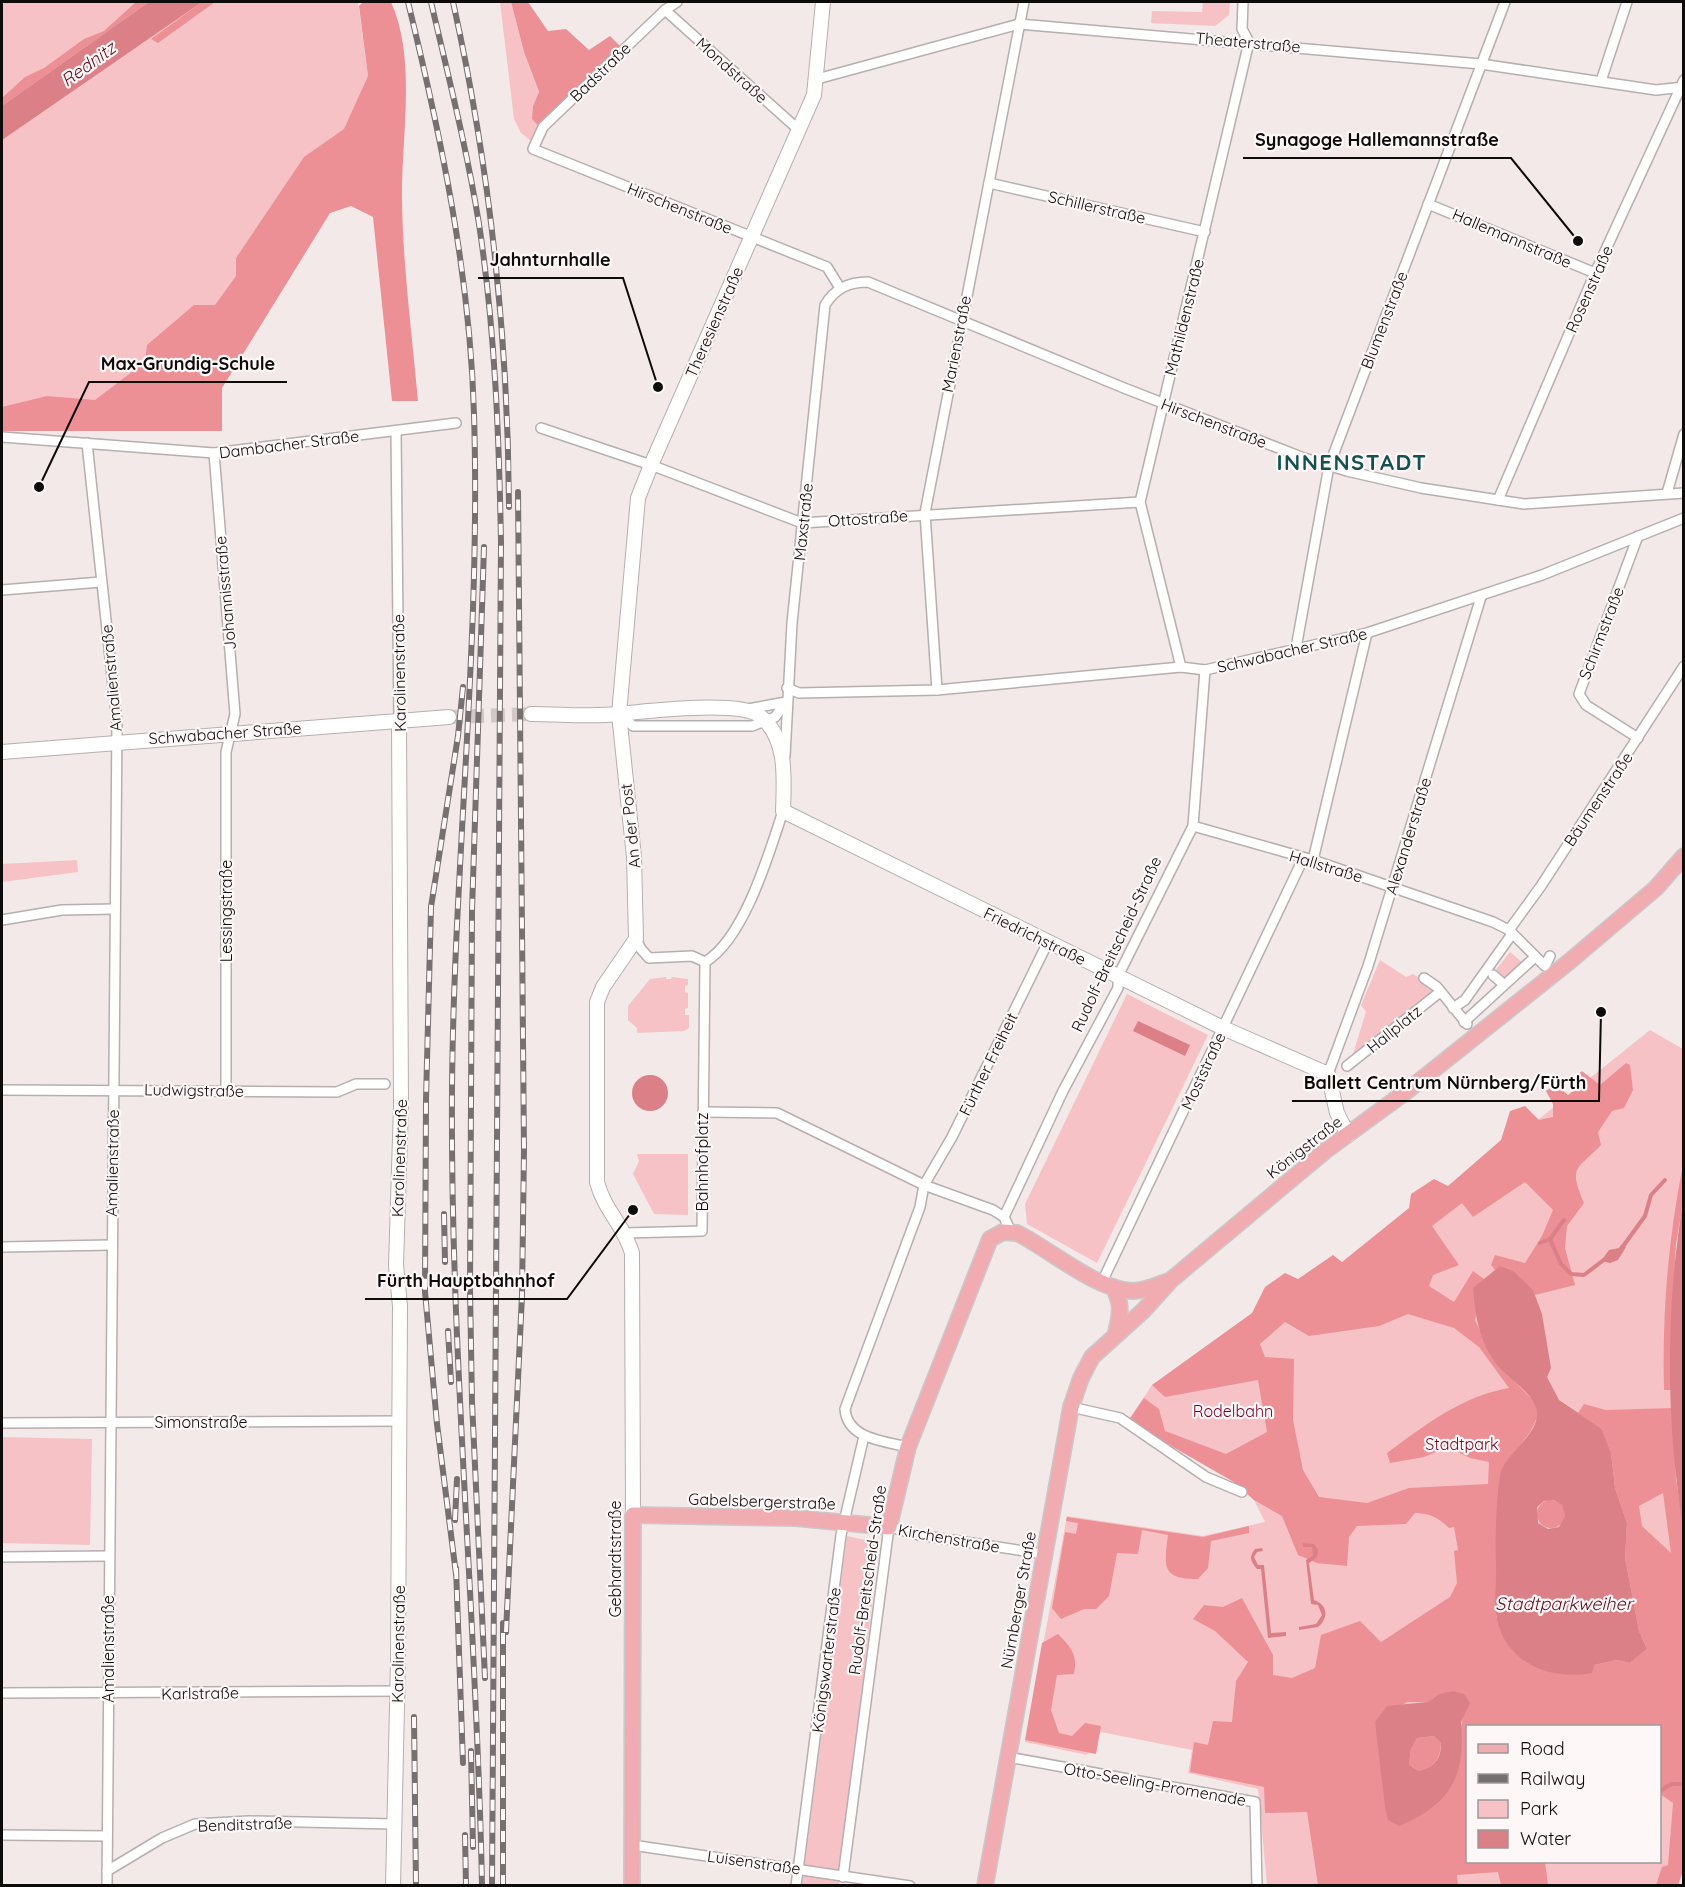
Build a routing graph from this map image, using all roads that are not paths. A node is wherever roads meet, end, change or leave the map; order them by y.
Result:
1 (677, 2) edge
2 (823, 2) edge
3 (1024, 2) edge
4 (1243, 2) edge
5 (1505, 2) edge
6 (1627, 2) edge
7 (665, 9) junction
8 (1019, 24) junction
9 (1249, 42) junction
10 (1481, 64) junction
11 (817, 79) junction
12 (1601, 81) junction
13 (1683, 85) edge
14 (800, 131) junction
15 (533, 149) joint
16 (988, 183) junction
17 (1428, 204) junction
18 (1205, 232) junction
19 (753, 237) junction
20 (1595, 273) junction
21 (840, 288) junction
22 (960, 321) junction
23 (1163, 404) junction
24 (456, 423) dead end
25 (541, 428) dead end
26 (396, 431) junction
27 (1683, 434) edge
28 (2, 437) edge
29 (87, 443) junction
30 (214, 453) junction
31 (651, 465) junction
32 (1329, 466) junction
33 (1667, 493) junction
34 (1683, 493) edge
35 (1498, 501) junction
36 (1140, 502) junction
37 (925, 513) junction
38 (1683, 518) edge
39 (802, 523) junction
40 (1638, 536) junction
41 (101, 582) junction
42 (2, 591) edge
43 (1480, 597) junction
44 (1367, 633) junction
45 (624, 648) joint
46 (1296, 648) junction
47 (1683, 666) edge
48 (1181, 667) junction
49 (1205, 670) junction
50 (787, 688) junction
51 (937, 690) junction
52 (786, 702) junction
53 (748, 709) junction
54 (531, 714) tunnel mouth
55 (619, 714) junction
56 (449, 717) tunnel mouth
57 (399, 721) junction
58 (766, 722) junction
59 (231, 732) junction
60 (1638, 738) junction
61 (116, 742) junction
62 (2, 752) edge
63 (784, 761) junction
64 (783, 811) junction
65 (1193, 826) junction
66 (1683, 856) edge
67 (1308, 860) junction
68 (1393, 886) junction
69 (114, 909) junction
70 (2, 920) edge
71 (1510, 932) junction
72 (636, 939) junction
73 (1048, 942) junction
74 (1550, 956) dead end
75 (1535, 957) junction
76 (705, 962) junction
77 (1490, 973) junction
78 (1118, 976) junction
79 (1424, 978) dead end
80 (1506, 987) junction
81 (1440, 992) junction
82 (1453, 1008) junction
83 (1223, 1028) junction
84 (1347, 1066) dead end
85 (1328, 1074) junction
86 (385, 1084) dead end
87 (2, 1089) edge
88 (113, 1090) junction
89 (225, 1090) junction
90 (703, 1112) junction
91 (1348, 1135) junction
92 (924, 1185) junction
93 (1004, 1217) junction
94 (626, 1233) junction
95 (1004, 1233) junction
96 (111, 1245) junction
97 (2, 1247) edge
98 (1171, 1280) junction
99 (1107, 1284) junction
100 (1116, 1333) junction
101 (1071, 1407) junction
102 (400, 1421) junction
103 (2, 1422) edge
104 (110, 1422) junction
105 (864, 1436) junction
106 (908, 1447) junction
107 (1242, 1492) dead end
108 (633, 1515) junction
109 (843, 1521) junction
110 (889, 1527) junction
111 (1044, 1554) junction
112 (108, 1556) junction
113 (2, 1557) edge
114 (398, 1691) junction
115 (2, 1693) edge
116 (107, 1694) junction
117 (1008, 1757) junction
118 (394, 1824) junction
119 (2, 1835) edge
120 (107, 1836) junction
121 (632, 1845) junction
122 (799, 1867) junction
123 (107, 1871) junction
124 (843, 1877) junction
125 (886, 1884) edge
126 (107, 1886) edge
127 (393, 1886) edge
128 (632, 1886) edge
129 (796, 1886) edge
130 (910, 1886) edge
131 (985, 1886) edge
132 (1257, 1886) edge

1 - 7 street, Badstraße
2 - 11 main road, Theresienstraße
3 - 8 street, Marienstraße
4 - 9 street, Mathildenstraße
5 - 10 street, Blumenstraße
6 - 12 street
7 - 14 street, Mondstraße
7 - 15 street, Badstraße
8 - 9 street, Theaterstraße
8 - 11 street, Theaterstraße
8 - 16 street, Marienstraße
9 - 10 street, Theaterstraße
9 - 18 street, Mathildenstraße
10 - 12 street, Theaterstraße
10 - 17 street, Blumenstraße
11 - 14 main road, Theresienstraße
12 - 13 street, Theaterstraße
13 - 20 street, Rosenstraße
14 - 19 main road, Theresienstraße
15 - 19 street, Hirschenstraße
16 - 18 street, Schillerstraße
16 - 22 street, Marienstraße
17 - 20 street, Hallemannstraße
17 - 32 street, Blumenstraße
18 - 23 street, Mathildenstraße
19 - 21 street, Hirschenstraße
19 - 31 main road, Theresienstraße
20 - 35 street, Rosenstraße
21 - 22 street, Hirschenstraße
21 - 39 street, Maxstraße
22 - 23 street, Hirschenstraße
22 - 37 street, Marienstraße
23 - 32 street, Hirschenstraße
23 - 36 street, Mathildenstraße
24 - 26 street
25 - 31 street, Ottostraße
26 - 30 street, Dambacher Straße
26 - 57 street, Karolinenstraße
27 - 33 street
28 - 29 street, Dambacher Straße
29 - 30 street, Dambacher Straße
29 - 41 street, Amalienstraße
30 - 59 street, Johannisstraße
31 - 39 street, Ottostraße
31 - 45 main road, Theresienstraße
32 - 35 street, Hirschenstraße
32 - 46 street, Blumenstraße
33 - 34 street, Hirschenstraße
33 - 35 street, Hirschenstraße
36 - 37 street, Ottostraße
36 - 48 street, Mathildenstraße
37 - 39 street, Ottostraße
37 - 51 street, Marienstraße
38 - 40 street, Schwabacher Straße
39 - 50 street, Maxstraße
40 - 43 street, Schwabacher Straße
40 - 60 street, Schirmstraße
41 - 42 street
41 - 61 street, Amalienstraße
43 - 44 street, Schwabacher Straße
43 - 68 street, Alexanderstraße
44 - 46 street, Schwabacher Straße
44 - 67 street, Moststraße
45 - 55 main road, An der Post
46 - 49 street, Schwabacher Straße
47 - 60 street, Bäumenstraße
48 - 49 street, Schwabacher Straße
48 - 51 street, Schwabacher Straße
49 - 65 street, Rudolf-Breitscheid-Straße
50 - 51 street, Schwabacher Straße
50 - 52 street, Maxstraße
52 - 53 street
52 - 58 street
52 - 63 street, Maxstraße
53 - 55 main road
53 - 58 main road, Maxstraße
54 - 55 main road
55 - 58 street
55 - 72 main road, An der Post
56 - 57 main road, Schwabacher Straße
57 - 59 main road, Schwabacher Straße
57 - 102 main road, Karolinenstraße
58 - 63 main road, Maxstraße
59 - 61 main road, Schwabacher Straße
59 - 89 street, Lessingstraße
60 - 71 street, Bäumenstraße
61 - 62 main road, Schwabacher Straße
61 - 69 street, Amalienstraße
63 - 64 main road, Maxstraße
64 - 73 main road, Friedrichstraße
64 - 76 street, Maxstraße
65 - 67 street, Hallstraße
65 - 78 street, Rudolf-Breitscheid-Straße
66 - 91 main road, Königstraße
67 - 68 street, Hallstraße
67 - 83 street, Moststraße
68 - 71 street, Hallstraße
68 - 85 street, Alexanderstraße
69 - 70 street
69 - 88 street, Amalienstraße
71 - 75 street, Hallstraße
71 - 77 street, Bäumenstraße
72 - 76 street
72 - 94 main road
73 - 78 main road, Friedrichstraße
73 - 92 street, Fürther Freiheit
74 - 75 street
75 - 80 street
76 - 90 street, Bahnhofplatz
77 - 80 street
77 - 82 street, Bäumenstraße
78 - 83 main road, Friedrichstraße
78 - 93 street, Rudolf-Breitscheid-Straße
79 - 81 street
80 - 82 street
81 - 82 street
81 - 84 street, Hallplatz
83 - 85 main road, Friedrichstraße
83 - 99 street, Moststraße
85 - 91 main road
86 - 89 street, Ludwigstraße
87 - 88 street, Ludwigstraße
88 - 89 street, Ludwigstraße
88 - 96 street, Amalienstraße
90 - 92 street
90 - 94 street, Bahnhofplatz
91 - 98 main road, Königstraße
92 - 93 street
92 - 105 street
93 - 95 street
94 - 108 main road, Gebhardtstraße
95 - 99 main road
95 - 106 main road, Rudolf-Breitscheid-Straße
96 - 97 street
96 - 104 street, Amalienstraße
98 - 99 main road
98 - 100 main road, Königstraße
99 - 100 main road
100 - 101 main road, Nürnberger Straße
101 - 107 street
101 - 111 main road, Nürnberger Straße
102 - 104 street, Simonstraße
102 - 114 main road, Karolinenstraße
103 - 104 street, Simonstraße
104 - 112 street, Amalienstraße
105 - 106 street
105 - 109 street, Königswarterstraße
106 - 110 main road, Rudolf-Breitscheid-Straße
108 - 109 main road, Gabelsbergerstraße
108 - 121 main road, Gebhardtstraße
109 - 110 main road, Gabelsbergerstraße
109 - 122 street, Königswarterstraße
110 - 111 street, Kirchenstraße
110 - 124 street, Rudolf-Breitscheid-Straße
111 - 117 main road, Nürnberger Straße
112 - 113 street
112 - 116 street, Amalienstraße
114 - 116 street, Karlstraße
114 - 118 main road, Karolinenstraße
115 - 116 street, Karlstraße
116 - 120 street, Amalienstraße
117 - 131 main road, Nürnberger Straße
117 - 132 street, Otto-Seeling-Promenade
118 - 123 street, Benditstraße
118 - 127 main road, Karolinenstraße
119 - 120 street
120 - 123 street, Amalienstraße
121 - 122 street, Luisenstraße
121 - 128 main road, Gebhardtstraße
122 - 124 street, Luisenstraße
122 - 129 street, Königswarterstraße
123 - 126 street, Amalienstraße
124 - 125 street, Luisenstraße
125 - 130 street, Luisenstraße

